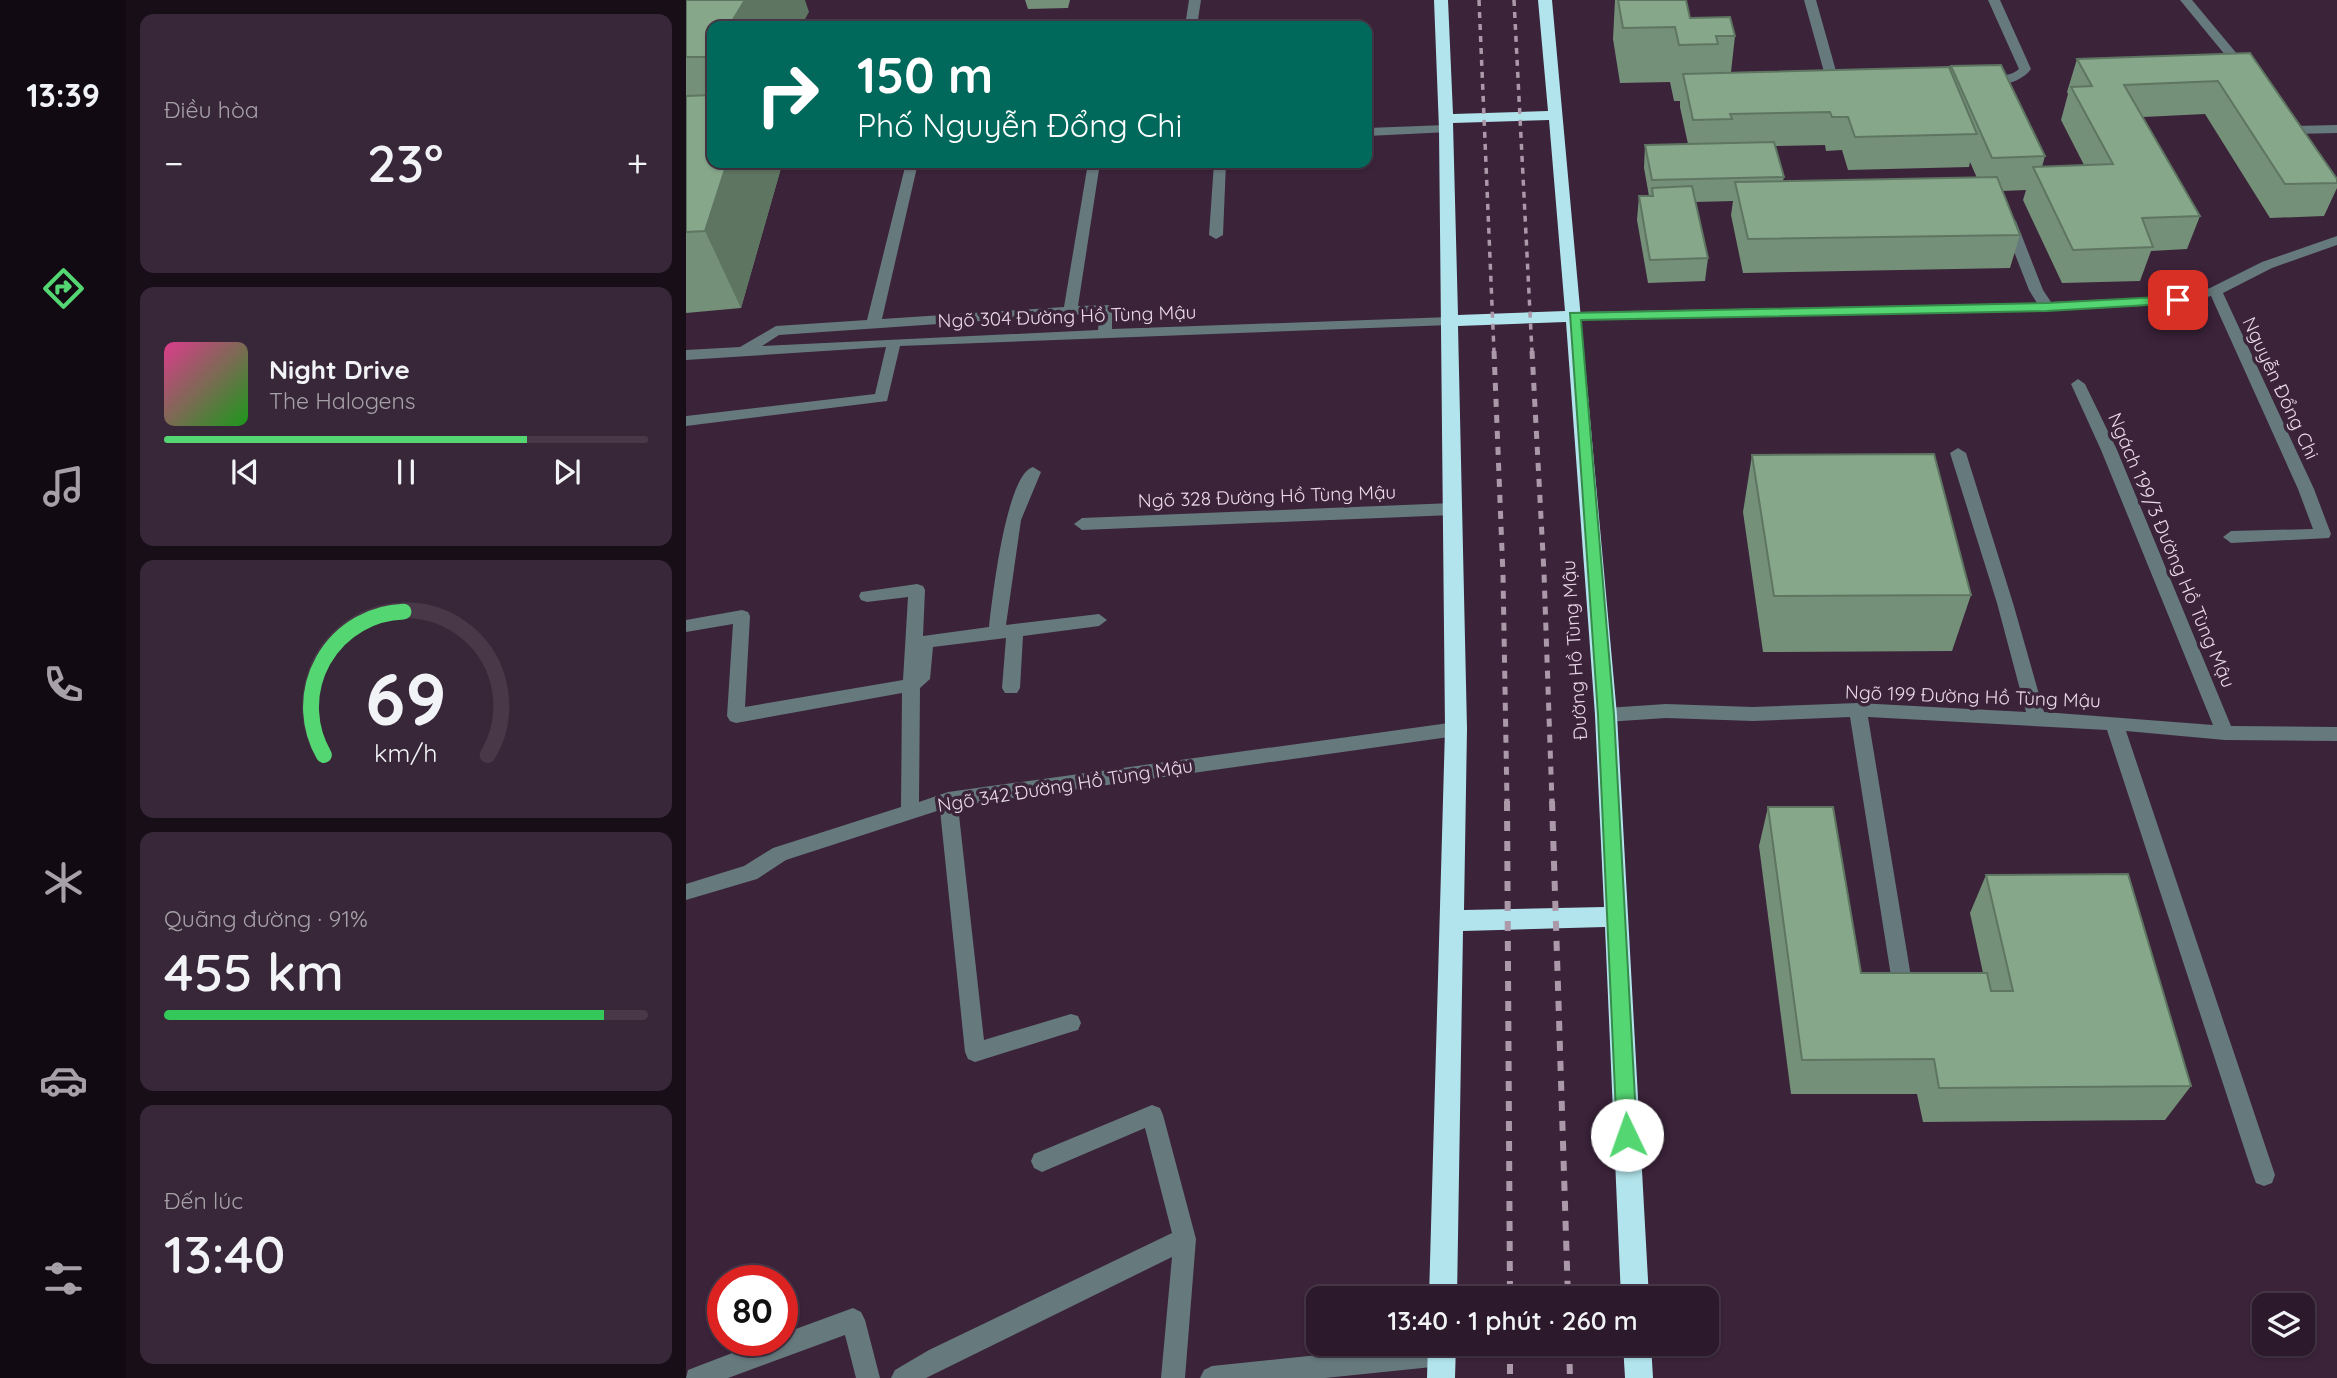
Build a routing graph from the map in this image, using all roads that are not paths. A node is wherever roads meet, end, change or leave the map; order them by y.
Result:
1 (1195, 0) edge
2 (1441, 0) edge
3 (1545, 0) edge
4 (1810, 0) edge
5 (1994, 0) edge
6 (2186, 0) edge
7 (1192, 21) edge
8 (1977, 80) edge
9 (1862, 83) edge
10 (2255, 83) edge
11 (1555, 115) junction
12 (1446, 124) junction
13 (2337, 129) edge
14 (2294, 130) edge
15 (1372, 131) edge
16 (911, 168) edge
17 (1093, 168) edge
18 (1220, 168) edge
19 (2004, 211) edge
20 (1216, 235) dead end
21 (2337, 240) edge
22 (2215, 291) junction
23 (2047, 307) junction
24 (1070, 310) junction
25 (1574, 316) junction
26 (1450, 321) junction
27 (874, 322) junction
28 (1105, 334) junction
29 (894, 342) junction
30 (743, 351) junction
31 (686, 355) edge
32 (2077, 384) dead end
33 (686, 421) edge
34 (1958, 453) dead end
35 (1033, 472) dead end
36 (1453, 509) junction
37 (1082, 524) dead end
38 (2231, 537) dead end
39 (867, 596) dead end
40 (1099, 620) dead end
41 (686, 626) edge
42 (1006, 632) junction
43 (911, 685) junction
44 (1011, 688) dead end
45 (1858, 710) junction
46 (1606, 715) junction
47 (2037, 720) junction
48 (2114, 723) junction
49 (1457, 729) junction
50 (2225, 733) junction
51 (2337, 734) edge
52 (948, 800) junction
53 (910, 812) junction
54 (686, 892) edge
55 (1616, 917) junction
56 (1452, 921) junction
57 (1904, 995) edge
58 (1071, 1023) dead end
59 (1042, 1161) dead end
60 (2263, 1175) dead end
61 (1185, 1239) junction
62 (1443, 1286) edge
63 (1634, 1286) edge
64 (1638, 1356) edge
65 (1442, 1359) edge
66 (696, 1378) edge
67 (868, 1378) edge
68 (903, 1378) edge
69 (1173, 1378) edge
70 (1212, 1378) edge
71 (1639, 1378) edge

1 - 7 street
2 - 12 highway
3 - 11 highway, Đường Hồ Tùng Mậu
4 - 9 street
5 - 8 street
6 - 10 street
11 - 12 highway
11 - 25 highway, Đường Hồ Tùng Mậu
12 - 15 street
12 - 26 highway
13 - 14 street
16 - 27 street
17 - 24 street
18 - 20 street
19 - 23 street
21 - 22 street
22 - 23 street
22 - 38 street, Nguyễn Đổng Chi
23 - 25 street
24 - 27 street
24 - 28 street
25 - 26 highway
25 - 46 highway, Đường Hồ Tùng Mậu
26 - 28 street, Ngõ 304 Đường Hồ Tùng Mậu
26 - 36 highway
27 - 30 street
28 - 29 street, Ngõ 304 Đường Hồ Tùng Mậu
29 - 30 street, Ngõ 304 Đường Hồ Tùng Mậu
29 - 33 street
30 - 31 street, Ngõ 304 Đường Hồ Tùng Mậu
32 - 50 street, Ngách 199/3 Đường Hồ Tùng Mậu
34 - 47 street
35 - 42 street
36 - 37 street, Ngõ 328 Đường Hồ Tùng Mậu
36 - 49 highway
39 - 43 street
40 - 42 street
41 - 43 street
42 - 43 street
42 - 44 street
43 - 53 street
45 - 46 street, Ngõ 199 Đường Hồ Tùng Mậu
45 - 47 street, Ngõ 199 Đường Hồ Tùng Mậu
45 - 57 street
46 - 55 highway, Đường Hồ Tùng Mậu
47 - 48 street, Ngõ 199 Đường Hồ Tùng Mậu
48 - 50 street, Ngõ 199 Đường Hồ Tùng Mậu
48 - 60 street
49 - 52 street, Ngõ 342 Đường Hồ Tùng Mậu
49 - 56 highway
50 - 51 street, Ngõ 199 Đường Hồ Tùng Mậu
52 - 53 street, Ngõ 342 Đường Hồ Tùng Mậu
52 - 58 street
53 - 54 street, Ngõ 342 Đường Hồ Tùng Mậu
55 - 56 highway
55 - 63 highway, Đường Hồ Tùng Mậu
56 - 62 highway
59 - 61 street
61 - 68 street
61 - 69 street
64 - 71 highway
65 - 70 street
66 - 67 street

